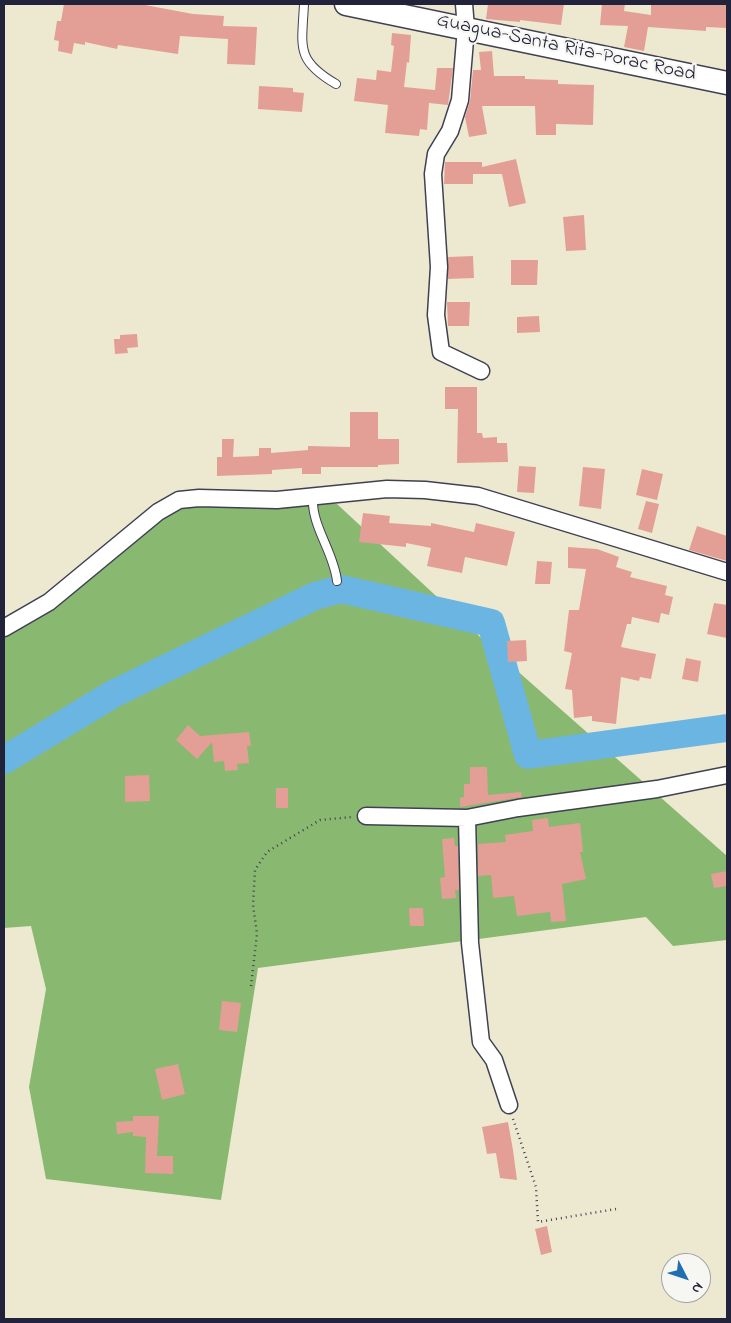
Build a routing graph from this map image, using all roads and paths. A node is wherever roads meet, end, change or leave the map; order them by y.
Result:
1 (304, 4) edge
2 (346, 4) edge
3 (464, 4) edge
4 (466, 28) junction
5 (727, 83) edge
6 (336, 84) dead end
7 (481, 371) dead end
8 (313, 497) junction
9 (727, 572) edge
10 (337, 581) dead end
11 (4, 628) edge
12 (727, 775) edge
13 (366, 816) joint
14 (467, 818) junction
15 (251, 986) dead end
16 (508, 1105) joint
17 (616, 1209) dead end

1 - 6 lane
2 - 4 main road, Guagua-Santa Rita-Porac Road
3 - 4 street
4 - 5 main road, Guagua-Santa Rita-Porac Road
4 - 7 street
8 - 9 street
8 - 10 lane
8 - 11 street
12 - 14 street
13 - 14 street
13 - 15 path
14 - 16 street
16 - 17 path

